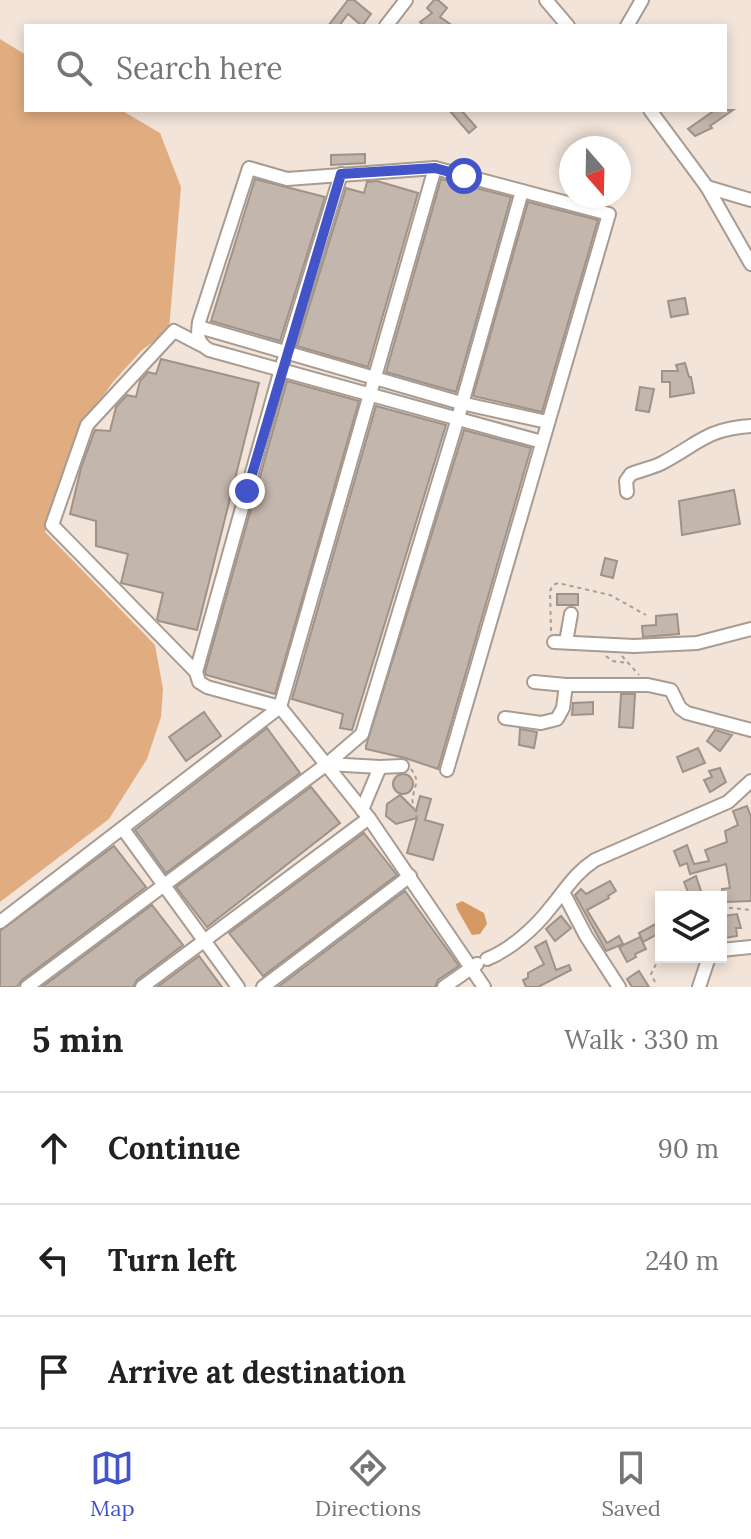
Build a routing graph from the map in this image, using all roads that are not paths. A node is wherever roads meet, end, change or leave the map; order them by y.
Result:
1 (406, 0) edge
2 (546, 0) edge
3 (642, 0) edge
4 (388, 24) edge
5 (564, 24) edge
6 (628, 24) edge
7 (651, 112) edge
8 (435, 168) junction
9 (341, 174) junction
10 (707, 187) junction
11 (522, 191) junction
12 (751, 200) edge
13 (751, 264) edge
14 (199, 327) junction
15 (201, 345) junction
16 (287, 354) junction
17 (281, 369) junction
18 (374, 379) junction
19 (371, 393) junction
20 (461, 403) junction
21 (458, 418) junction
22 (547, 422) junction
23 (751, 426) edge
24 (542, 442) junction
25 (627, 492) dead end
26 (571, 614) dead end
27 (751, 629) edge
28 (196, 672) junction
29 (534, 682) dead end
30 (566, 685) junction
31 (280, 707) junction
32 (505, 718) dead end
33 (751, 730) edge
34 (327, 764) junction
35 (402, 766) road end
36 (380, 767) junction
37 (447, 770) dead end
38 (751, 781) edge
39 (366, 814) junction
40 (123, 829) junction
41 (410, 876) junction
42 (164, 884) junction
43 (563, 892) junction
44 (0, 922) edge
45 (204, 940) junction
46 (751, 947) edge
47 (727, 949) edge
48 (707, 963) edge
49 (470, 967) junction
50 (27, 987) edge
51 (142, 987) edge
52 (238, 987) edge
53 (263, 987) edge
54 (444, 987) edge
55 (484, 987) edge
56 (619, 987) edge
57 (699, 987) edge

1 - 4 street
2 - 5 street
3 - 6 street
7 - 10 street
8 - 9 street
8 - 11 street
8 - 18 street
9 - 14 street
9 - 16 street
10 - 12 street
10 - 13 street
11 - 20 street
11 - 22 street
14 - 15 street
14 - 16 street
15 - 17 street
15 - 28 street
16 - 17 street
16 - 18 street
17 - 19 street
17 - 28 street
18 - 19 street
18 - 20 street
19 - 21 street
19 - 31 street
20 - 21 street
20 - 22 street
21 - 24 street
21 - 34 street
22 - 24 street
23 - 25 street
24 - 37 street
26 - 27 street
28 - 31 street
29 - 30 street
30 - 32 street
30 - 33 street
31 - 34 street
31 - 40 street
34 - 36 street
34 - 39 street
34 - 42 street
35 - 36 street
36 - 39 street
38 - 43 street
39 - 41 street
39 - 45 street
40 - 42 street
40 - 44 street
41 - 49 street
41 - 53 street
42 - 45 street
42 - 50 street
43 - 49 street
43 - 56 street
45 - 51 street
45 - 52 street
46 - 47 street
48 - 57 street
49 - 54 street
49 - 55 street

